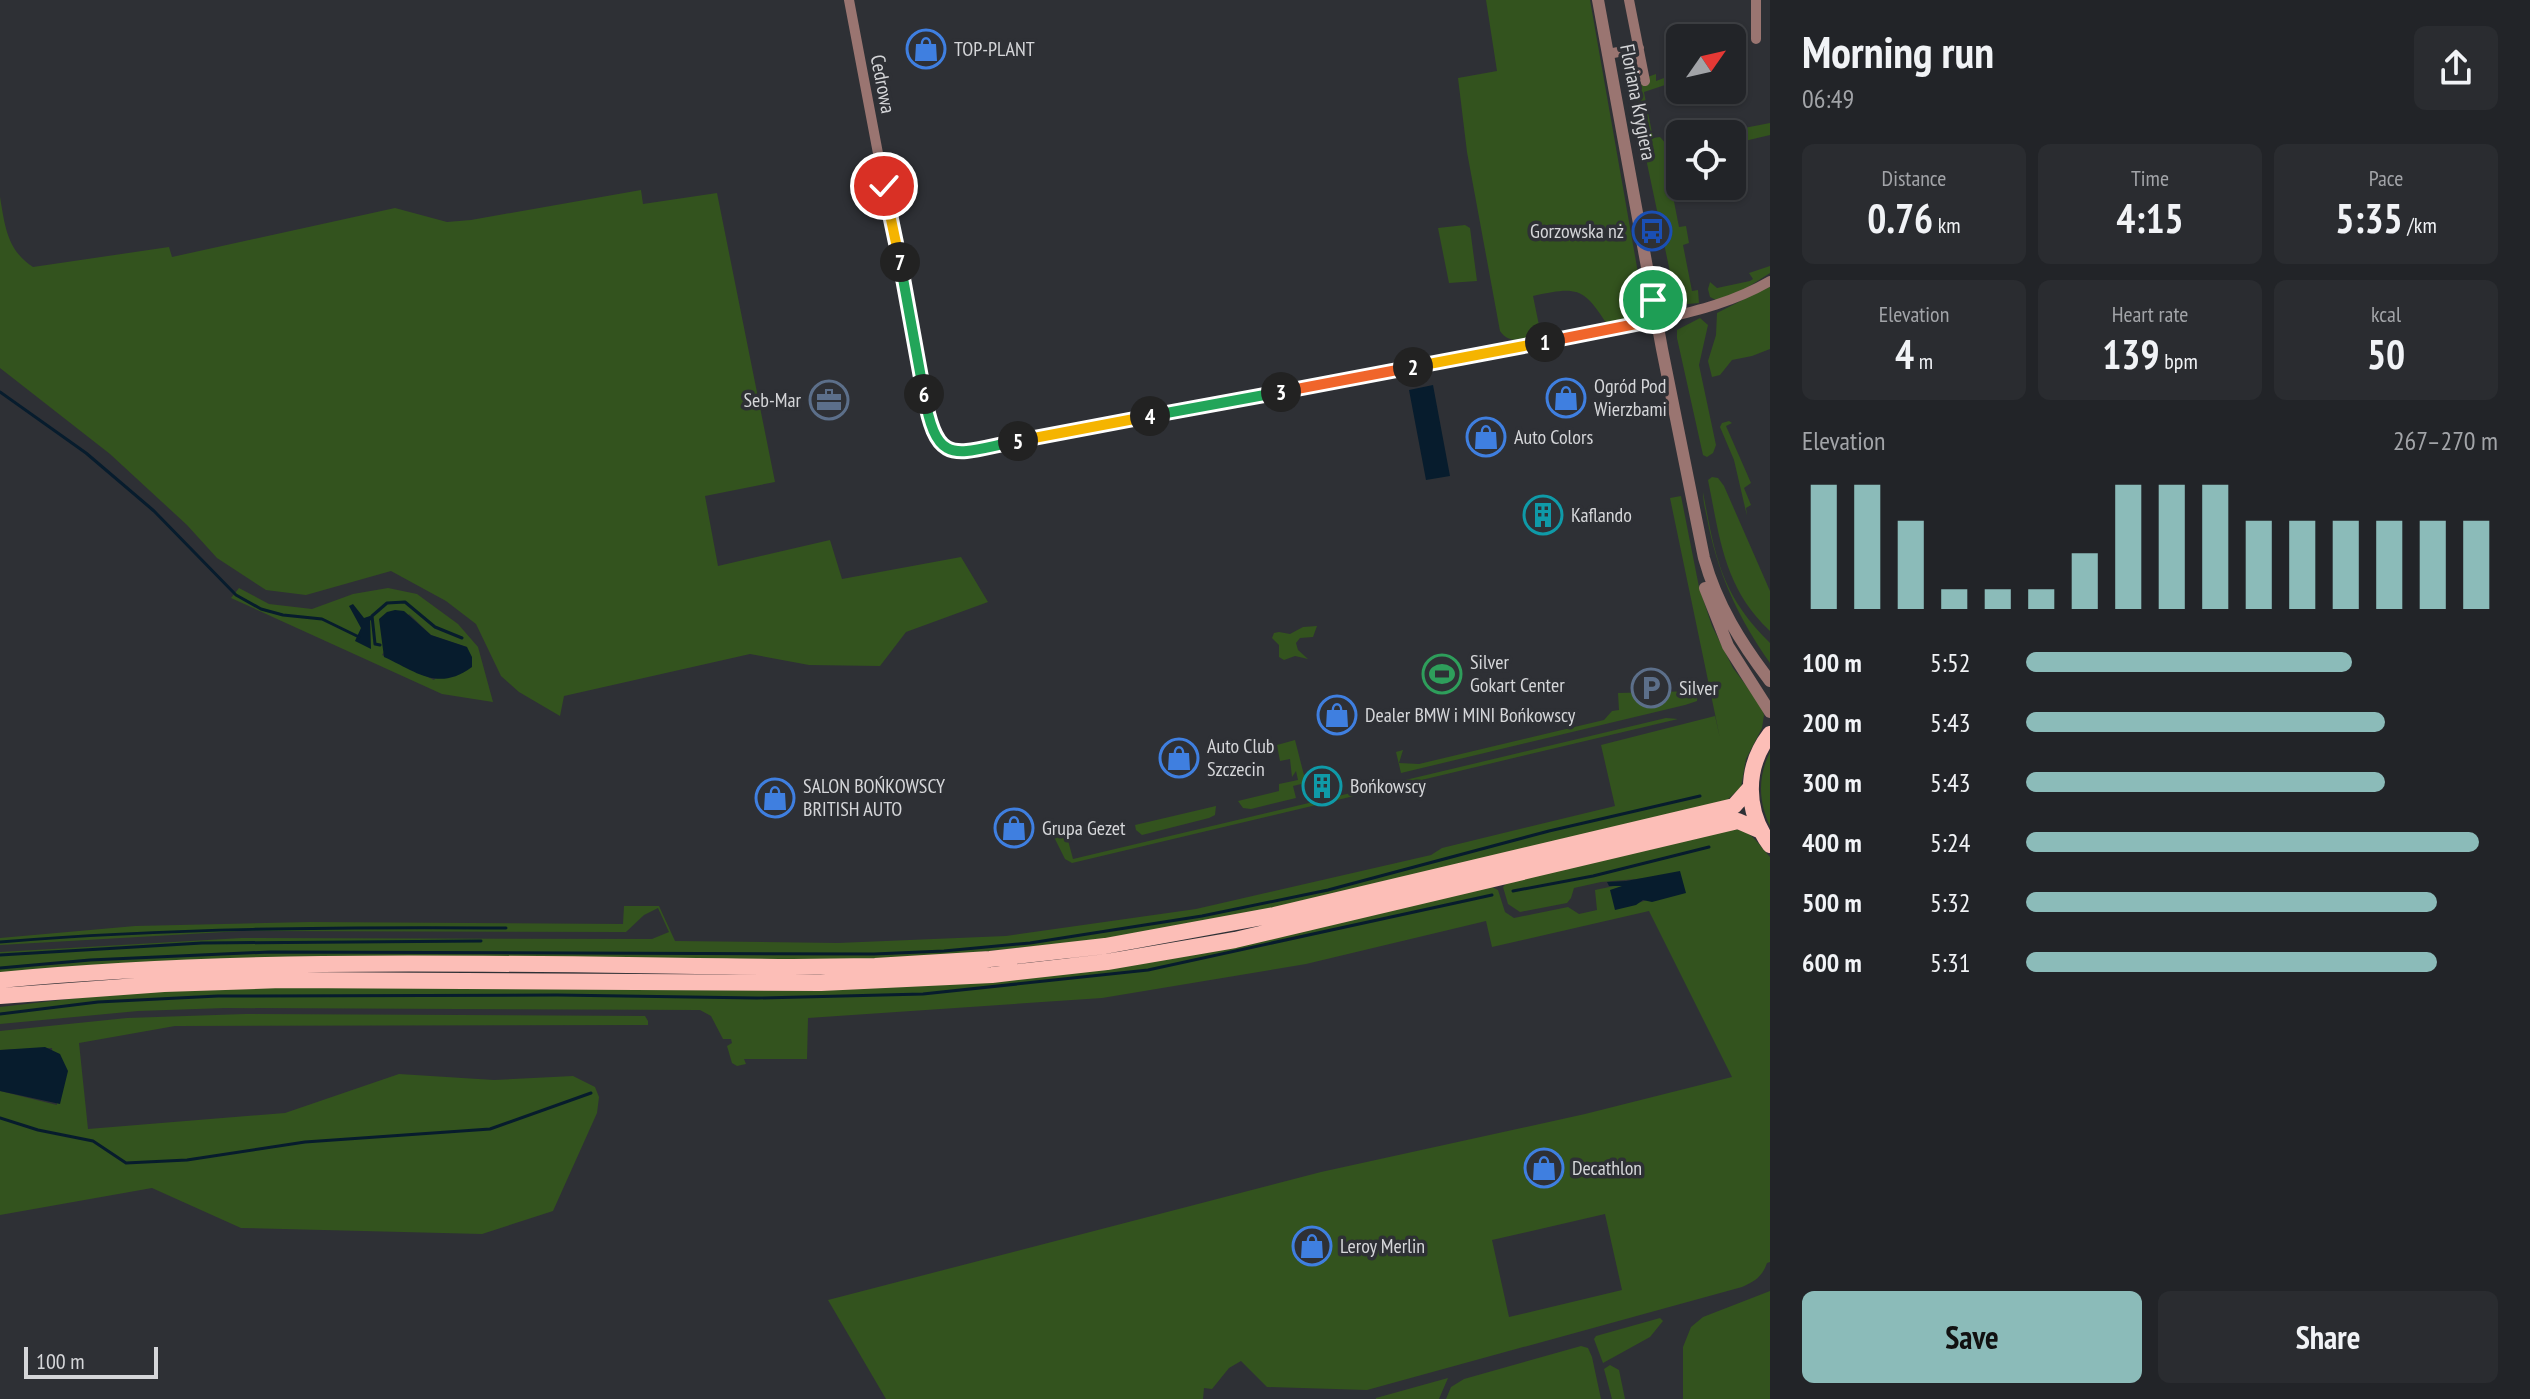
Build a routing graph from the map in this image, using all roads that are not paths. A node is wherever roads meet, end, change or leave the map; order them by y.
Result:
1 (849, 0) edge
2 (1598, 0) edge
3 (1629, 0) edge
4 (1756, 0) edge
5 (1756, 39) dead end
6 (1639, 48) junction
7 (1608, 54) junction
8 (1645, 81) dead end
9 (1770, 281) edge
10 (1656, 320) junction
11 (1689, 494) junction
12 (1770, 681) edge
13 (1770, 712) edge
14 (1770, 734) edge
15 (1750, 788) junction
16 (1765, 838) edge
17 (0, 980) edge
18 (0, 996) edge

1 - 10 street, Cedrowa
2 - 7 street, Floriana Krygiera
3 - 6 street
4 - 5 street
6 - 7 street
6 - 8 street
7 - 10 street, Floriana Krygiera
9 - 10 street
10 - 11 street, Floriana Krygiera
11 - 12 street, Floriana Krygiera
11 - 13 street, Floriana Krygiera
14 - 15 main road
15 - 16 main road
15 - 17 main road
16 - 18 main road

